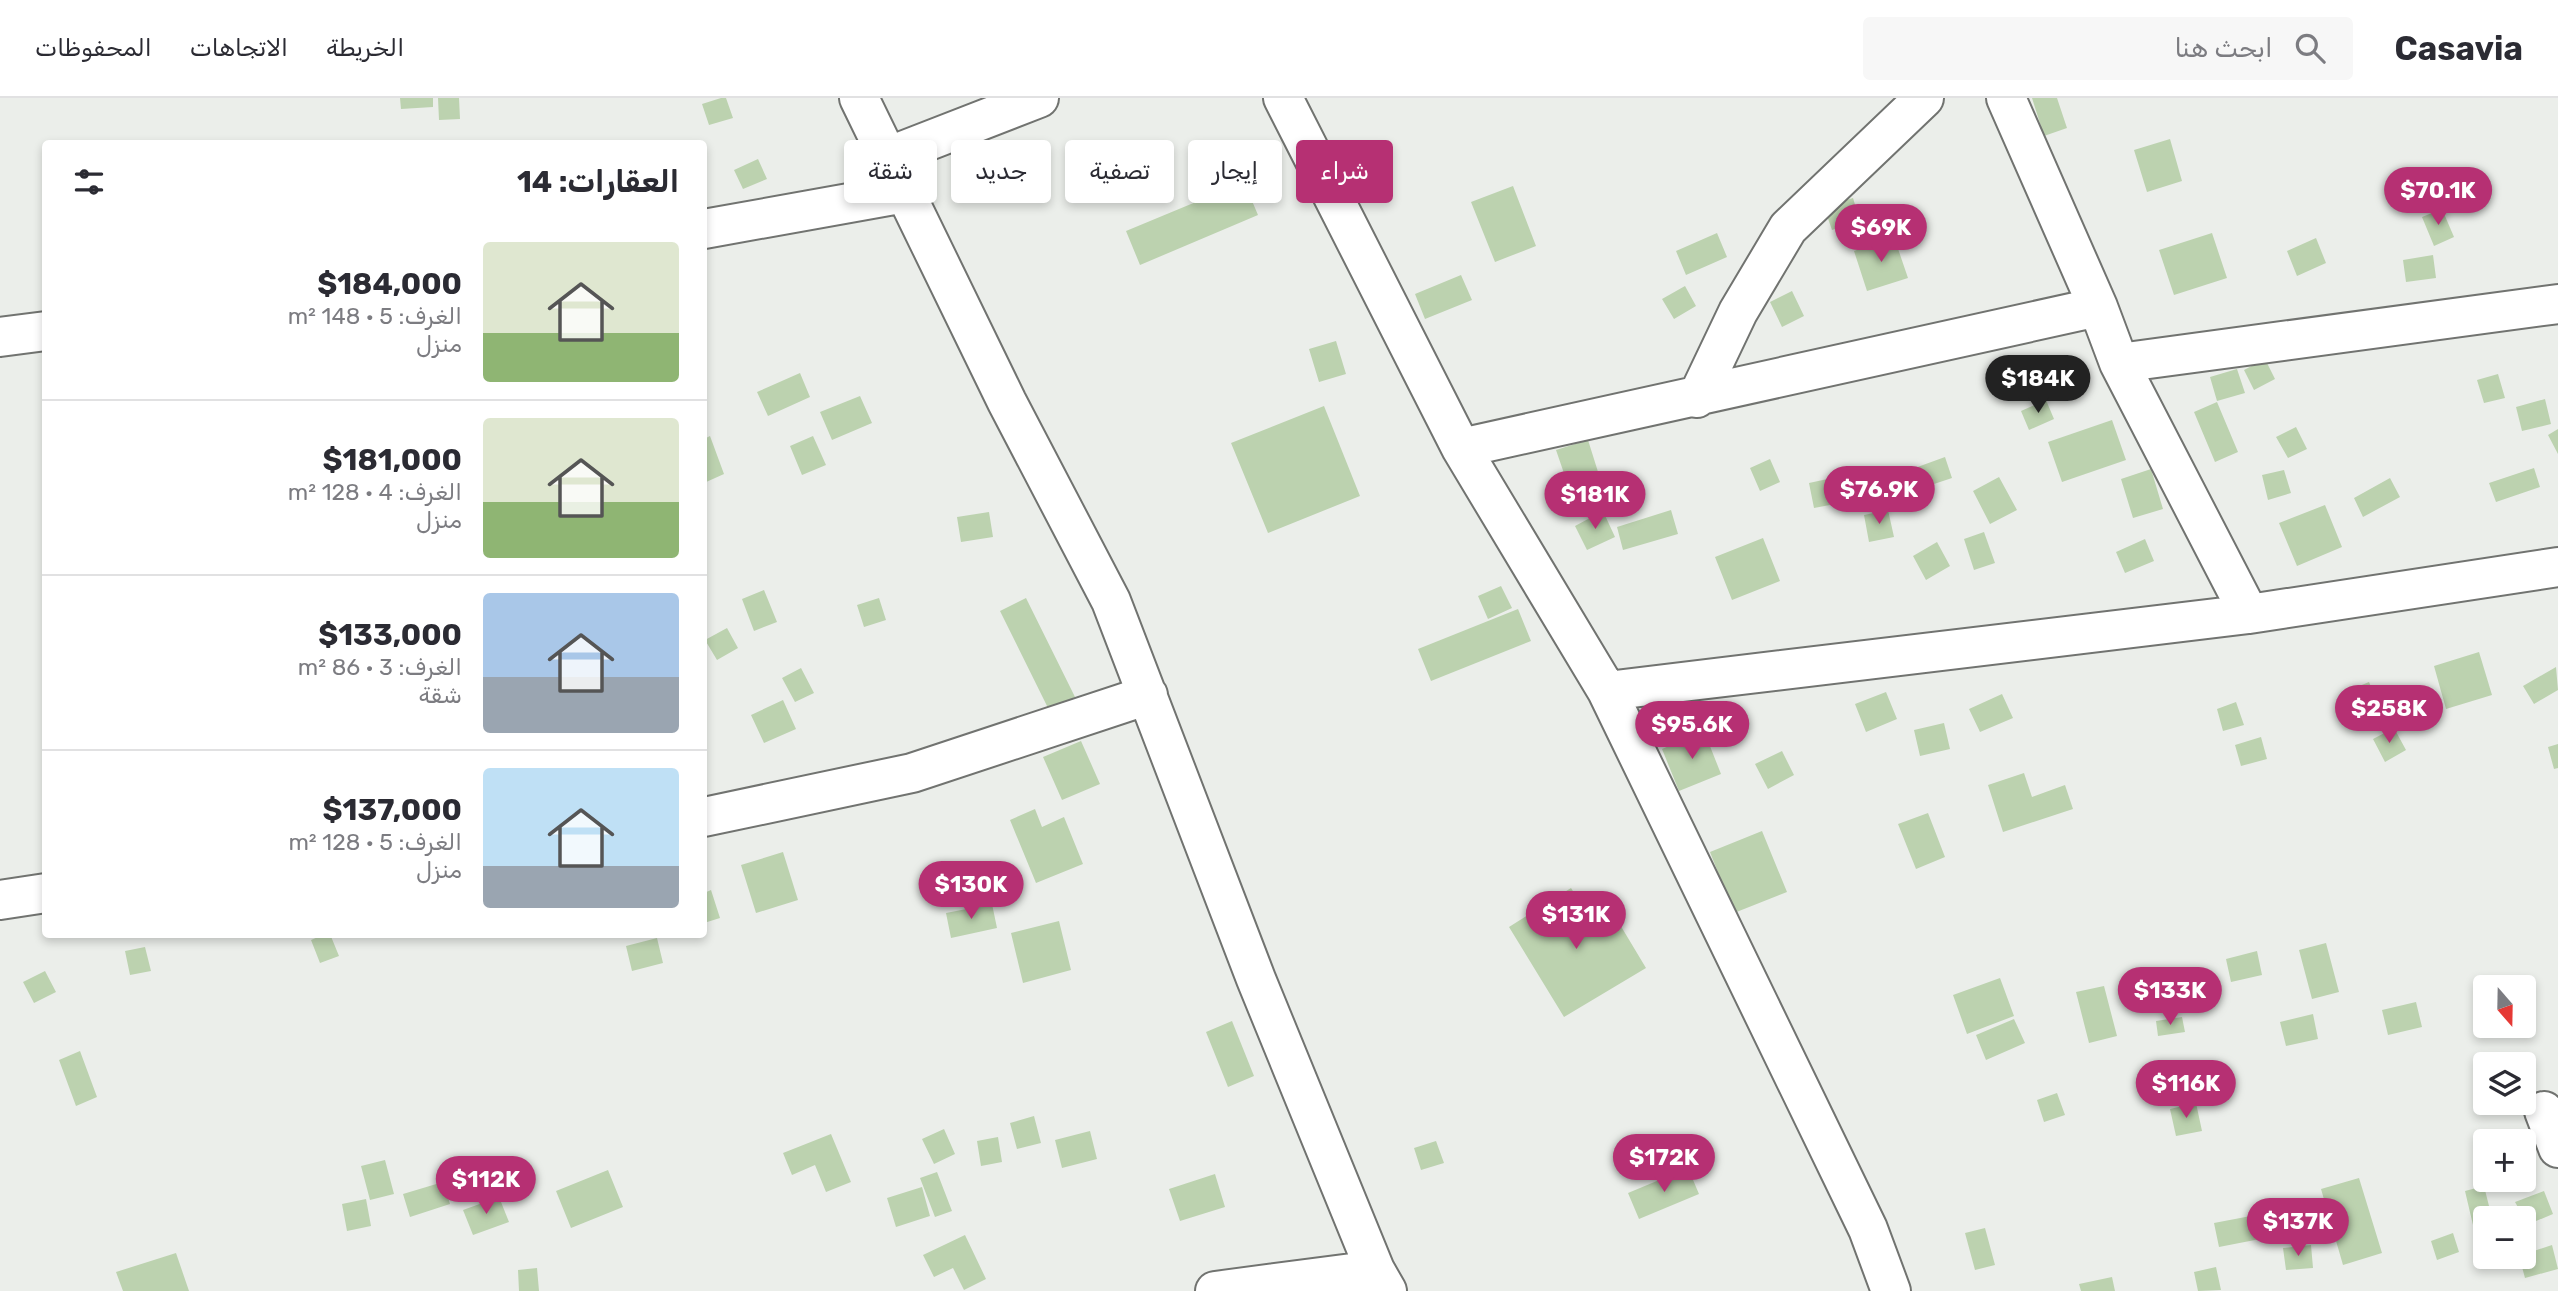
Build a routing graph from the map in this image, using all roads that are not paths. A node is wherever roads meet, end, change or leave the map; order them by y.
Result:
1 (859, 98) edge
2 (1039, 98) edge
3 (1283, 98) edge
4 (1924, 98) edge
5 (2006, 98) edge
6 (879, 140) edge
7 (931, 140) edge
8 (849, 203) edge
9 (910, 203) edge
10 (707, 228) edge
11 (2558, 304) edge
12 (2098, 307) junction
13 (42, 332) edge
14 (0, 337) edge
15 (2119, 363) junction
16 (1697, 398) junction
17 (1461, 448) junction
18 (2558, 567) edge
19 (2249, 614) junction
20 (1607, 691) junction
21 (1148, 695) junction
22 (707, 816) edge
23 (42, 894) edge
24 (0, 900) edge
25 (2544, 1111) dead end
26 (2558, 1148) edge
27 (1381, 1280) edge
28 (1215, 1291) edge
29 (1891, 1291) edge

1 - 6 street
2 - 7 street
3 - 17 street
4 - 16 street
5 - 12 street
8 - 10 street
9 - 21 street
11 - 15 street
12 - 15 street
12 - 16 street
13 - 14 street
15 - 19 street
16 - 17 street
17 - 20 street
18 - 19 street
19 - 20 street
20 - 29 street
21 - 22 street
21 - 27 street
23 - 24 street
25 - 26 street
27 - 28 street

